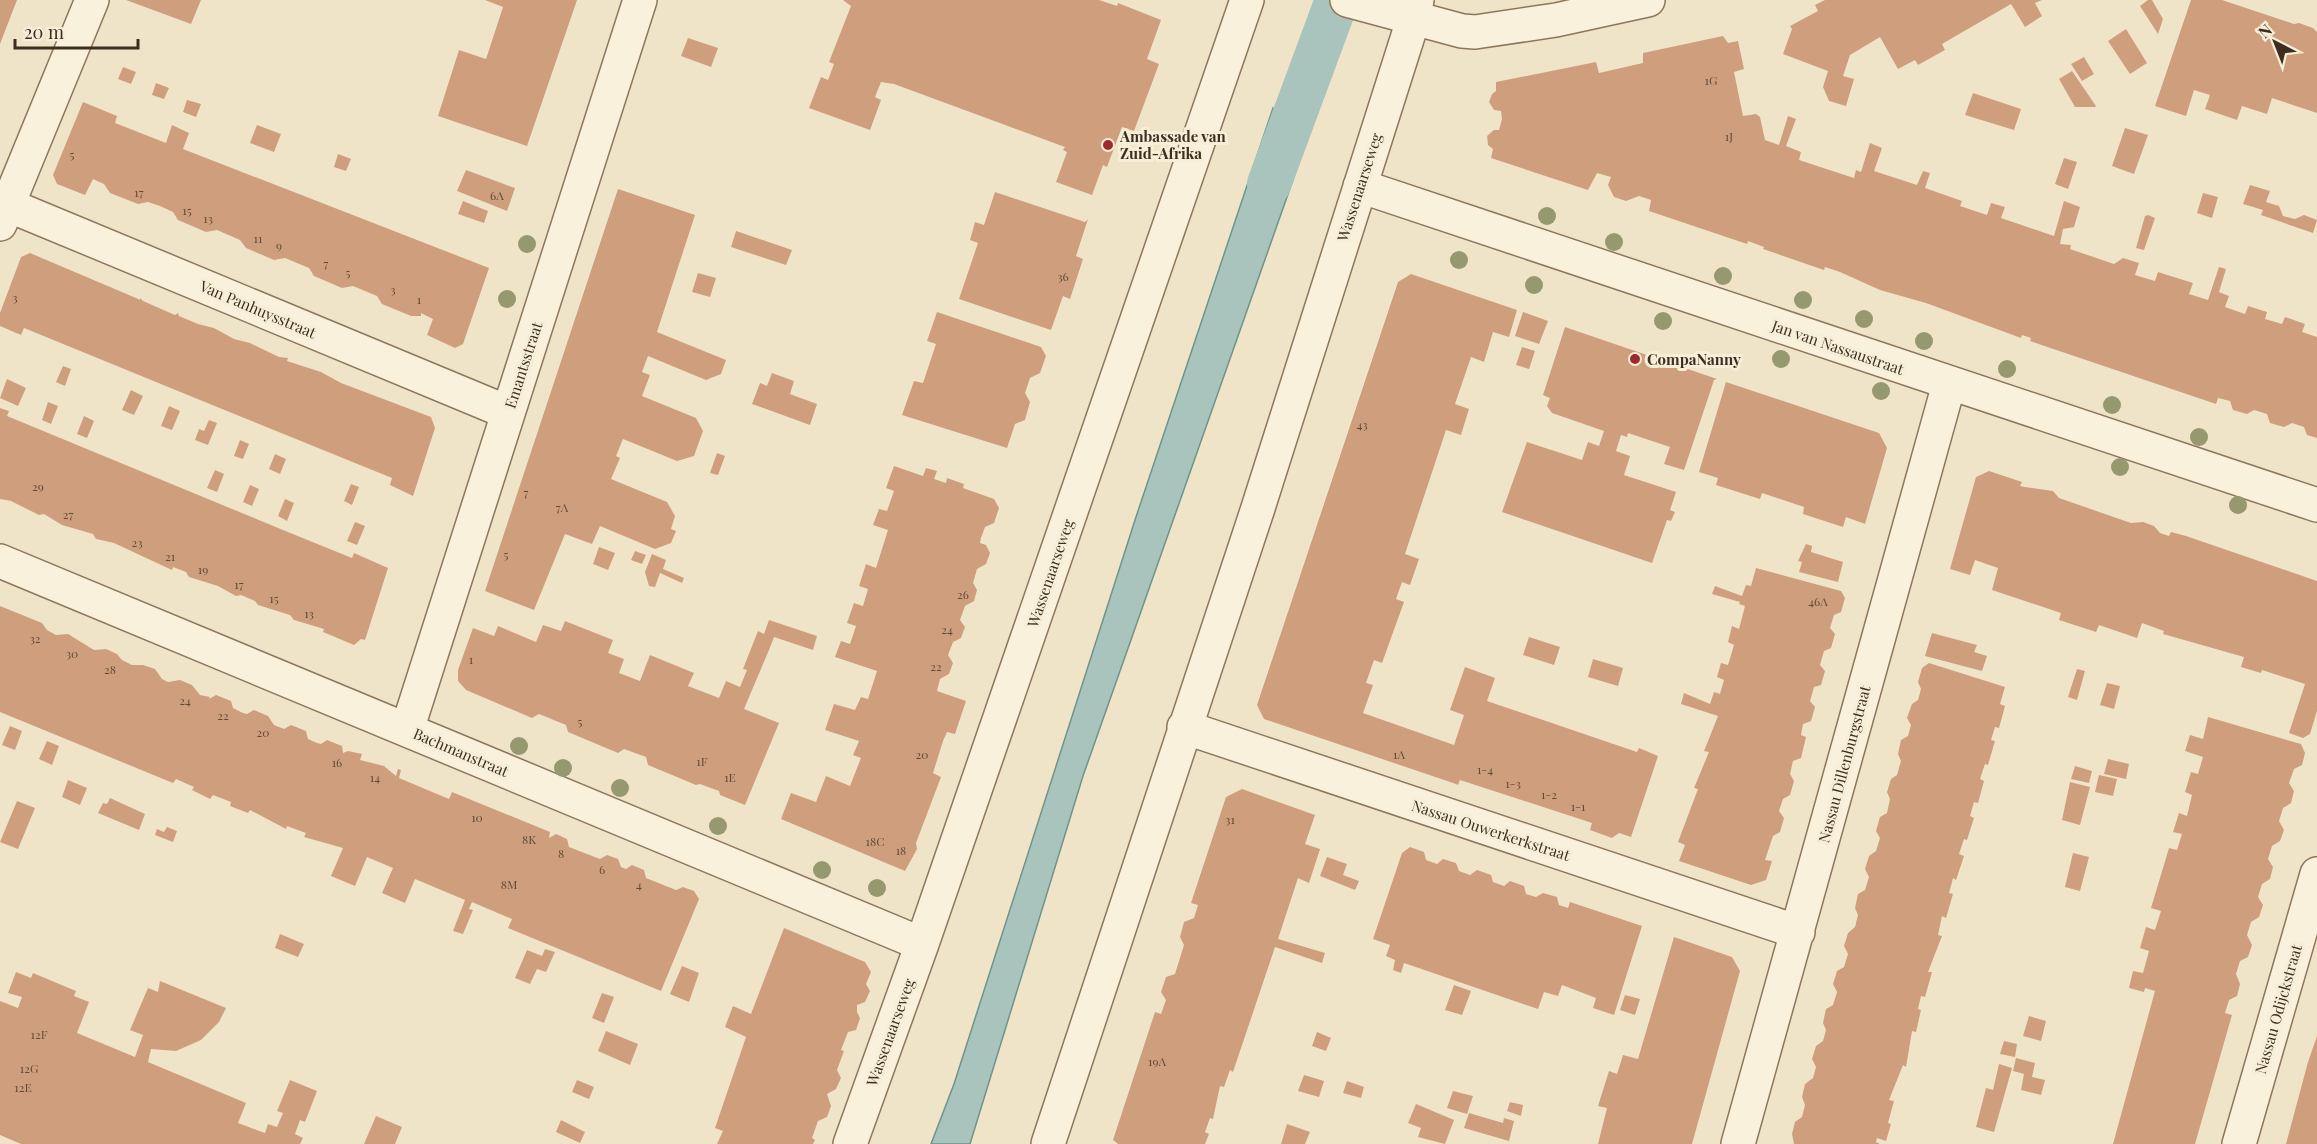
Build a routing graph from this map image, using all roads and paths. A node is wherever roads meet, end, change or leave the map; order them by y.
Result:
1 (92, 0) edge
2 (640, 0) edge
3 (1247, 0) edge
4 (1648, 0) edge
5 (1352, 1) edge
6 (1420, 6) edge
7 (1360, 186) junction
8 (4, 214) edge
9 (1949, 384) junction
10 (507, 412) junction
11 (2317, 505) edge
12 (0, 561) edge
13 (1184, 727) junction
14 (406, 730) junction
15 (2317, 874) edge
16 (1797, 932) junction
17 (922, 944) junction
18 (850, 1144) edge
19 (1048, 1144) edge
20 (1738, 1144) edge
21 (2239, 1144) edge

1 - 8 street
2 - 10 street, Emantsstraat
3 - 17 street, Wassenaarseweg
4 - 6 street
5 - 6 street
6 - 7 street, Wassenaarseweg
7 - 9 street, Jan van Nassaustraat
7 - 13 street, Wassenaarseweg
8 - 10 street, Van Panhuysstraat
9 - 11 street, Jan van Nassaustraat
9 - 16 street, Nassau Dillenburgstraat
10 - 14 street, Emantsstraat
12 - 14 street, Bachmanstraat
13 - 16 street, Nassau Ouwerkerkstraat
13 - 19 street, Wassenaarseweg
14 - 17 street, Bachmanstraat
15 - 21 street, Nassau Odijckstraat
16 - 20 street, Nassau Dillenburgstraat
17 - 18 street, Wassenaarseweg

